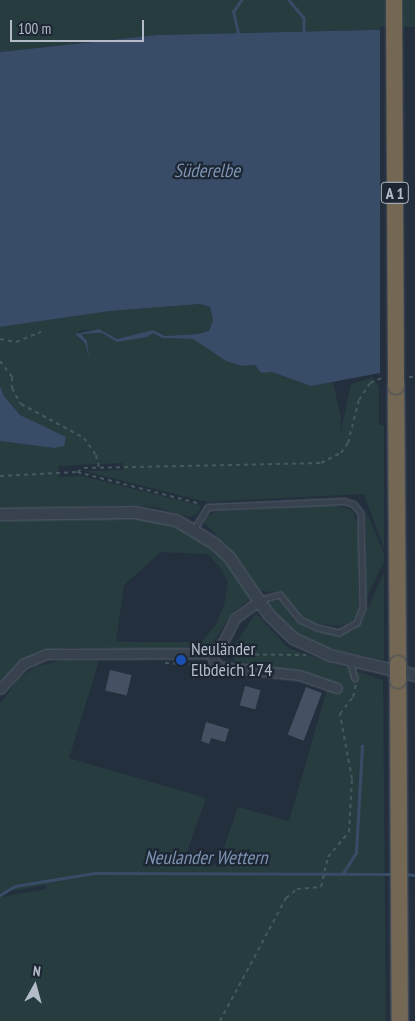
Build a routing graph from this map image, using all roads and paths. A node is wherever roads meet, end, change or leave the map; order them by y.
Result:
1 (394, 0) edge
2 (41, 332) dead end
3 (0, 339) edge
4 (0, 360) edge
5 (415, 377) edge
6 (398, 380) junction
7 (99, 467) junction
8 (77, 472) junction
9 (0, 476) edge
10 (208, 507) junction
11 (0, 514) edge
12 (194, 529) junction
13 (259, 601) junction
14 (211, 653) junction
15 (330, 655) junction
16 (350, 660) junction
17 (393, 670) junction
18 (415, 675) edge
19 (355, 678) joint
20 (337, 688) dead end
21 (0, 689) edge
22 (220, 1021) edge
23 (400, 1021) edge

1 - 6 highway, A 1, bridge
2 - 3 path
4 - 7 path
5 - 6 path
6 - 7 path
6 - 17 highway, A 1
7 - 8 path
8 - 9 path
8 - 10 path
10 - 12 lane
10 - 13 lane
11 - 12 street
12 - 13 street
13 - 14 street
13 - 15 street
14 - 15 path
14 - 20 street
14 - 21 street
15 - 16 street
16 - 17 street
16 - 19 lane
17 - 18 street
17 - 23 highway, A 1
19 - 22 path

